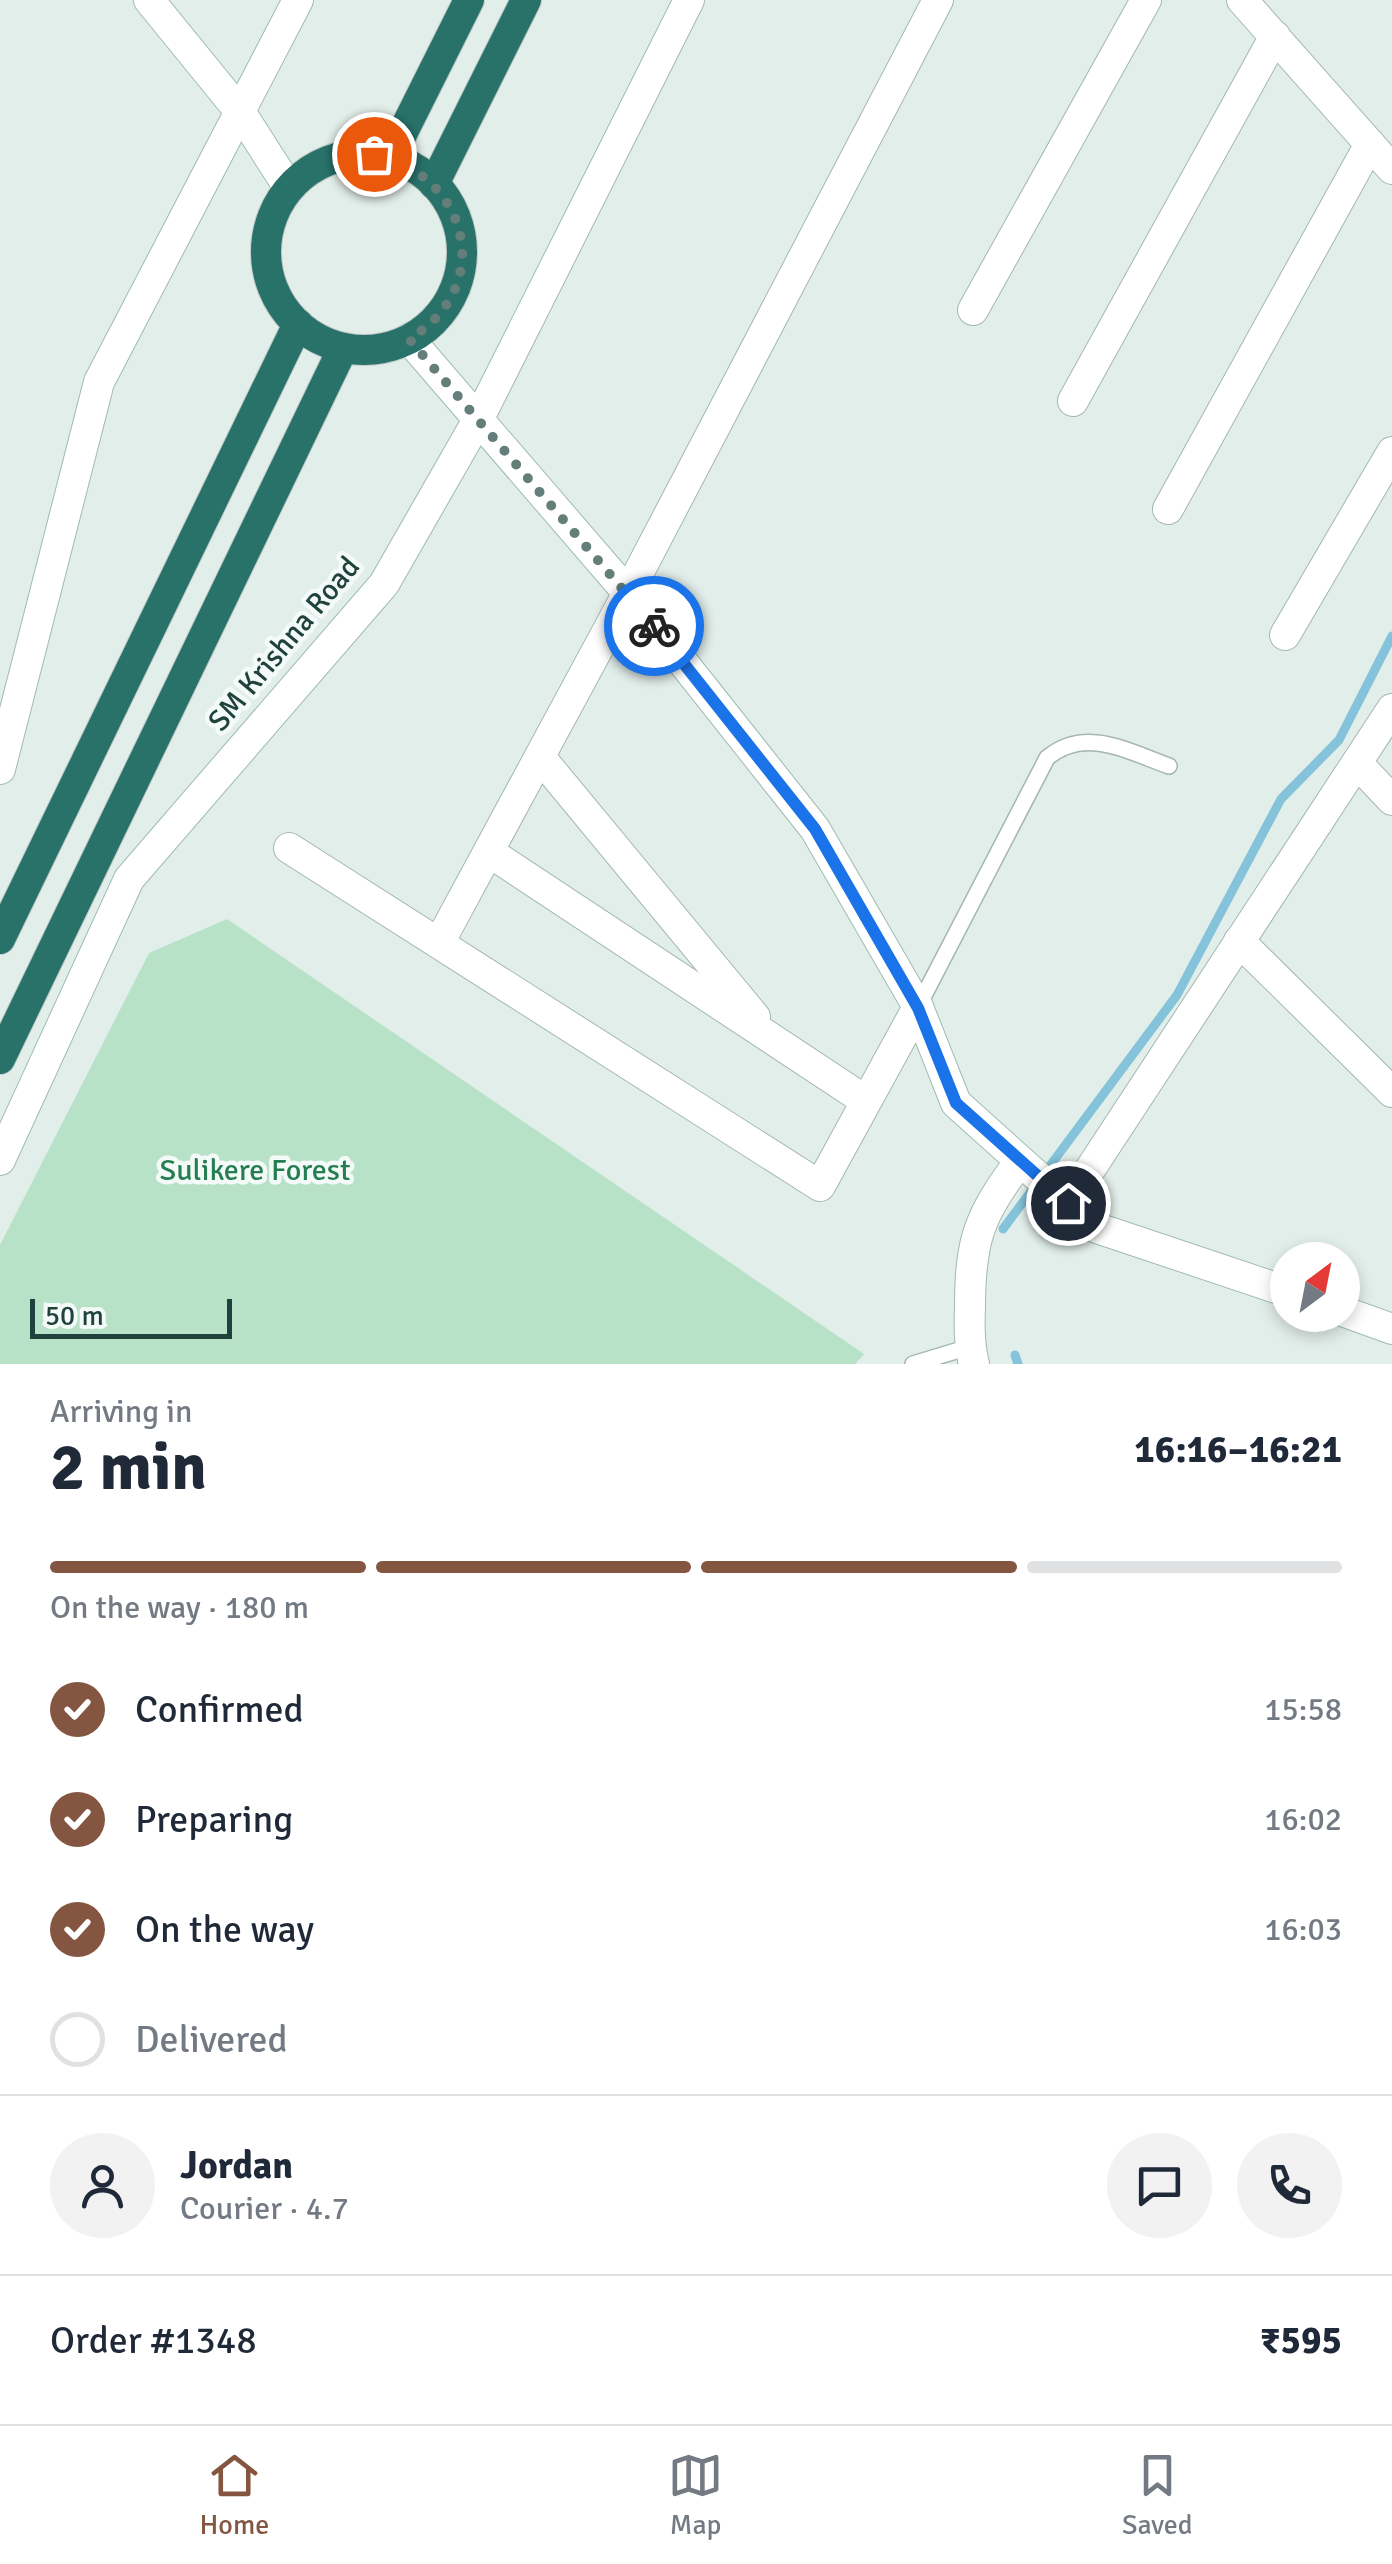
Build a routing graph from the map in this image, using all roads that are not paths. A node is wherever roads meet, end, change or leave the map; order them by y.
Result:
1 (149, 0) edge
2 (298, 0) edge
3 (469, 0) edge
4 (526, 0) edge
5 (689, 0) edge
6 (938, 0) edge
7 (1146, 0) edge
8 (1242, 0) edge
9 (1274, 36) junction
10 (242, 114) junction
11 (1370, 144) junction
12 (390, 158) junction
13 (1392, 168) edge
14 (434, 184) junction
15 (289, 188) junction
16 (973, 310) dead end
17 (298, 324) junction
18 (409, 339) junction
19 (343, 348) junction
20 (1073, 401) dead end
21 (478, 418) junction
22 (1392, 452) edge
23 (1168, 509) dead end
24 (628, 593) junction
25 (1285, 635) dead end
26 (1392, 709) edge
27 (540, 757) junction
28 (1357, 763) junction
29 (1169, 766) dead end
30 (0, 769) edge
31 (1392, 800) edge
32 (289, 848) dead end
33 (489, 852) junction
34 (0, 939) edge
35 (1239, 941) junction
36 (439, 943) junction
37 (918, 1008) junction
38 (775, 1041) junction
39 (0, 1059) edge
40 (1392, 1092) edge
41 (866, 1102) junction
42 (0, 1160) edge
43 (1020, 1161) junction
44 (1068, 1203) junction
45 (1270, 1286) edge
46 (1360, 1315) edge
47 (1387, 1322) edge
48 (972, 1355) edge
49 (914, 1364) edge

1 - 10 street
2 - 10 street
3 - 12 highway
4 - 14 highway
5 - 21 street, SM Krishna Road
6 - 24 street
7 - 16 street
8 - 9 street
9 - 11 street
9 - 20 street
10 - 15 street
10 - 30 street
11 - 13 street
11 - 23 street
12 - 14 highway
12 - 15 highway
14 - 18 highway
15 - 17 highway
17 - 19 highway
17 - 34 highway
18 - 19 highway
18 - 21 street
19 - 39 highway, SM Krishna Road
21 - 24 street
21 - 42 street, SM Krishna Road
22 - 25 street
24 - 27 street
24 - 37 street
26 - 28 street
27 - 33 street
27 - 38 street
28 - 31 street
28 - 35 street
29 - 37 lane
32 - 36 street
33 - 36 street
33 - 38 street
35 - 40 street
35 - 44 street
36 - 41 street
37 - 41 street
37 - 43 street
38 - 41 street
43 - 44 street
43 - 48 street
44 - 45 street
46 - 47 street
48 - 49 lane

